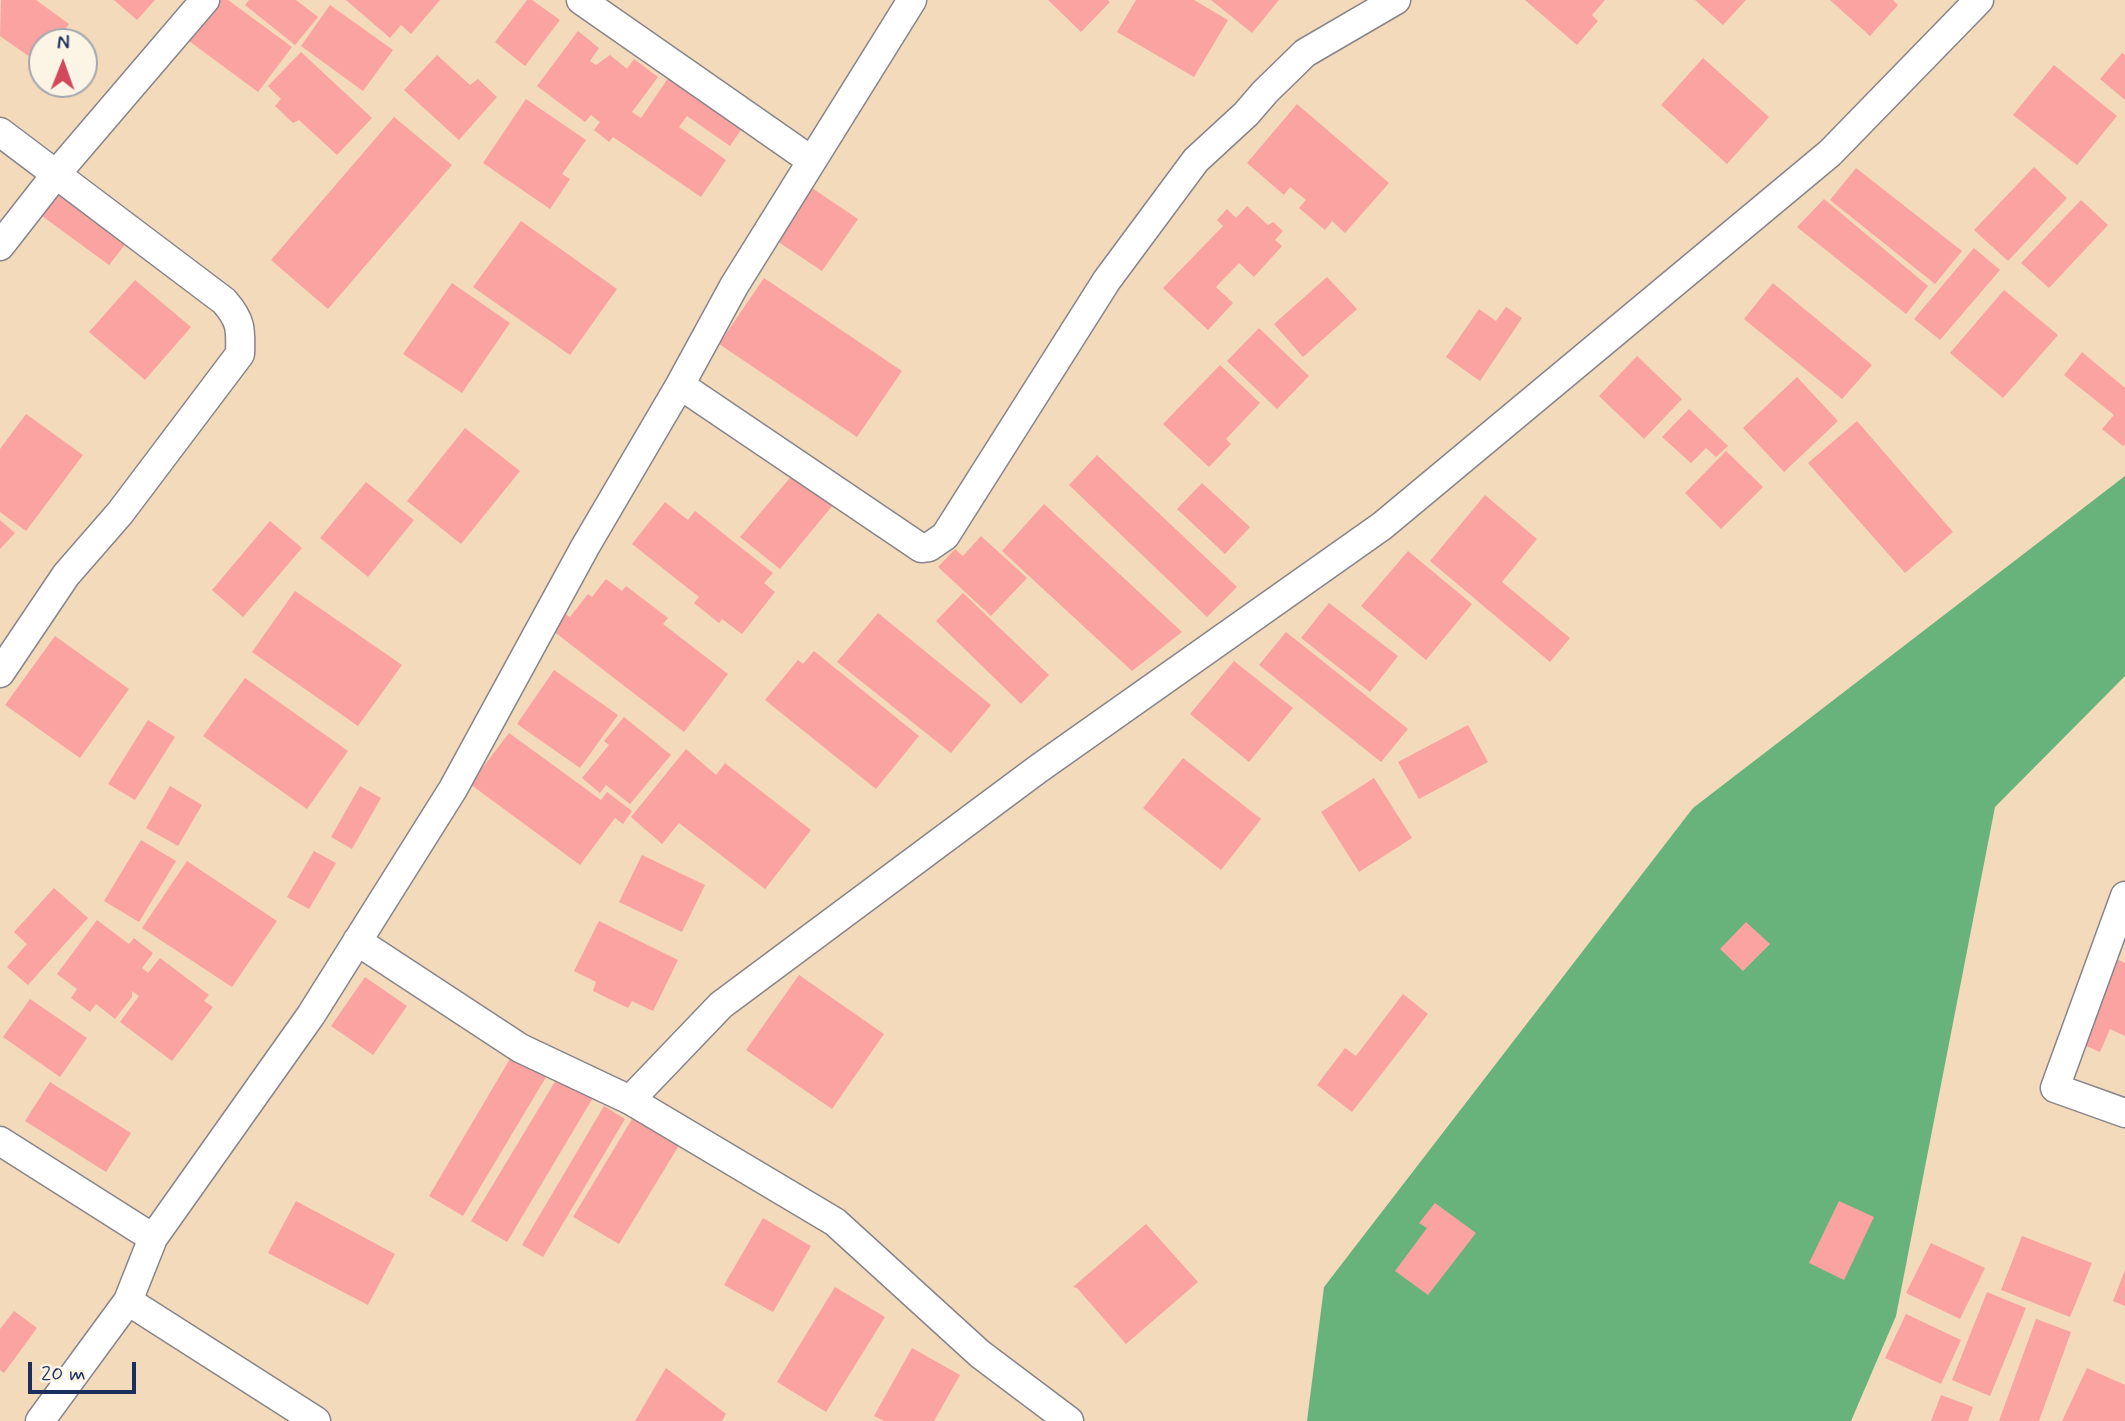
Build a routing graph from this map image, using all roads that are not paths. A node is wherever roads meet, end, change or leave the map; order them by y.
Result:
1 (205, 0) edge
2 (581, 0) edge
3 (912, 0) edge
4 (1396, 0) edge
5 (1979, 0) edge
6 (0, 132) edge
7 (812, 161) junction
8 (57, 173) junction
9 (0, 246) edge
10 (680, 385) junction
11 (0, 673) edge
12 (2125, 896) edge
13 (357, 941) junction
14 (630, 1100) junction
15 (2125, 1113) edge
16 (0, 1142) edge
17 (153, 1238) junction
18 (128, 1301) junction
19 (40, 1421) edge
20 (316, 1421) edge
21 (1069, 1421) edge

1 - 8 street
2 - 7 street
3 - 7 street
4 - 10 street
5 - 14 street
6 - 8 street
7 - 10 street
8 - 9 street
8 - 11 street
10 - 13 street
12 - 15 street
13 - 14 street
13 - 17 street
14 - 21 street
16 - 17 street
17 - 18 street
18 - 19 street
18 - 20 street

